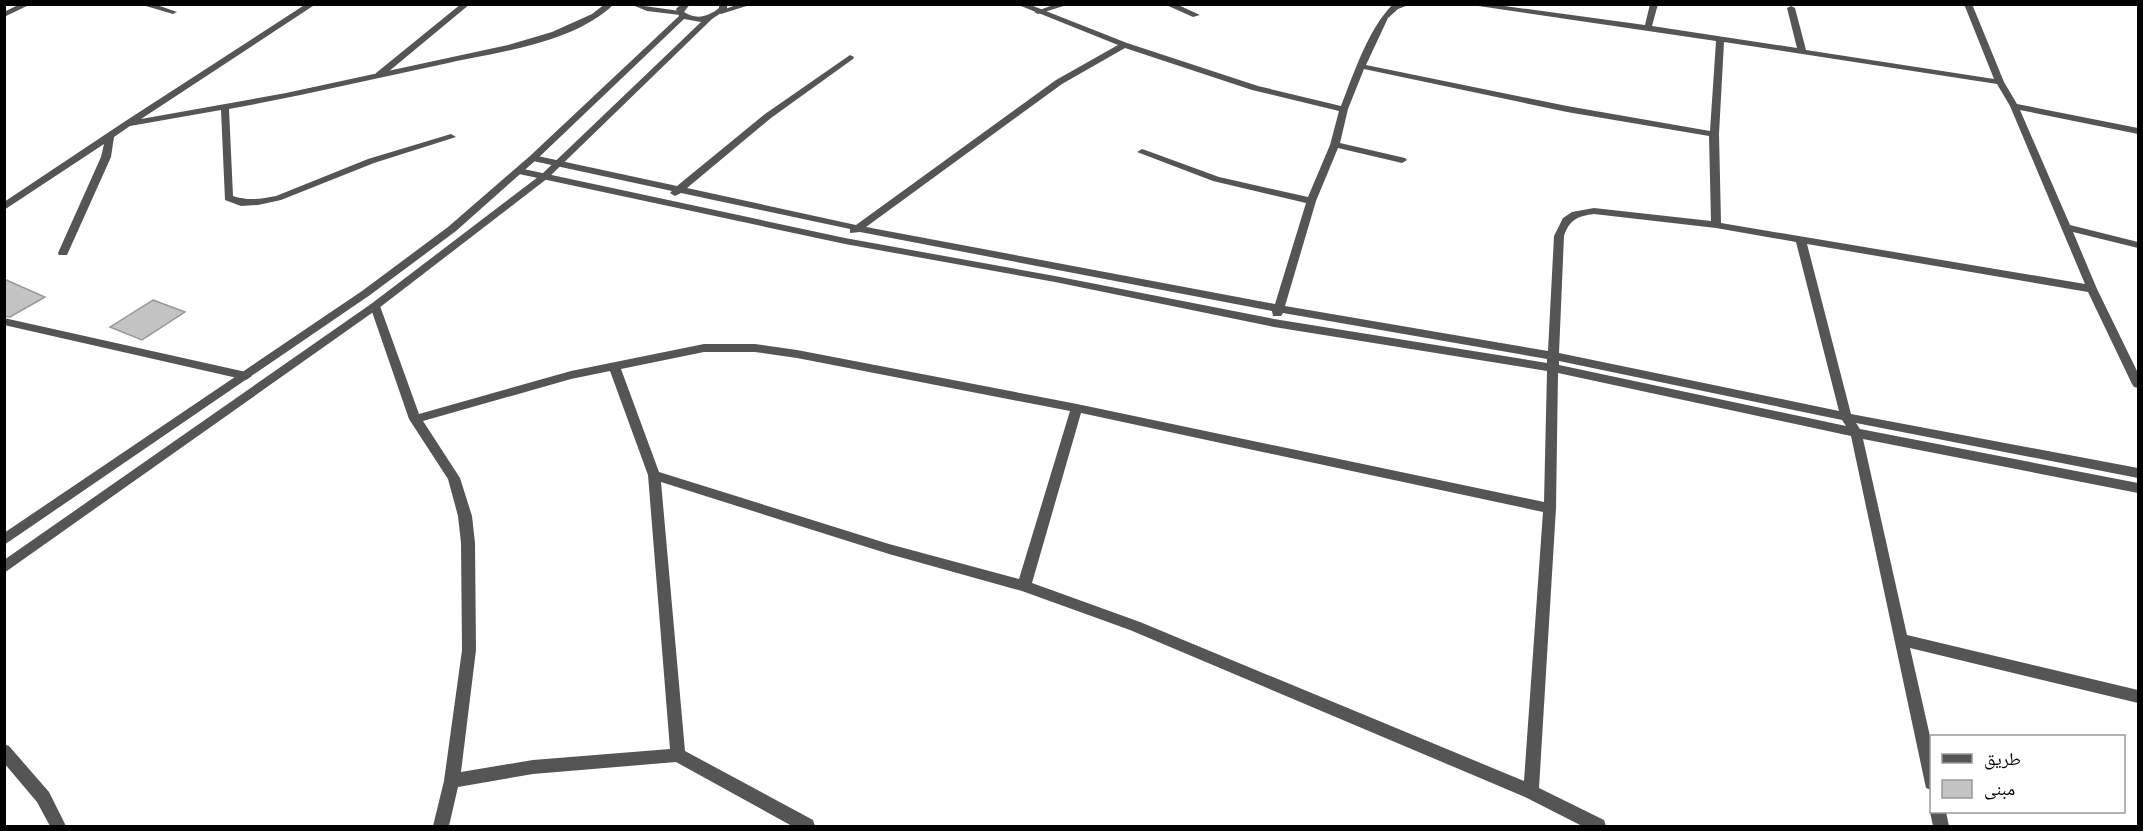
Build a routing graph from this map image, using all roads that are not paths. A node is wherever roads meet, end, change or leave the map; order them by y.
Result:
1 (27, 4) edge
2 (142, 4) edge
3 (312, 4) edge
4 (465, 4) edge
5 (610, 4) edge
6 (634, 4) edge
7 (686, 4) edge
8 (749, 4) edge
9 (1020, 4) edge
10 (1066, 4) edge
11 (1168, 4) edge
12 (1407, 4) edge
13 (1468, 4) edge
14 (1654, 4) edge
15 (1968, 4) edge
16 (722, 8) edge
17 (1791, 8) dead end
18 (173, 12) dead end
19 (1038, 12) junction
20 (682, 14) junction
21 (4, 15) edge
22 (1196, 15) dead end
23 (710, 17) junction
24 (1648, 28) junction
25 (1720, 39) junction
26 (1124, 45) junction
27 (1802, 52) junction
28 (850, 57) dead end
29 (1361, 66) junction
30 (379, 75) junction
31 (2000, 82) junction
32 (2013, 106) junction
33 (225, 108) junction
34 (1344, 109) junction
35 (127, 124) junction
36 (2139, 131) edge
37 (1714, 134) junction
38 (110, 136) junction
39 (451, 138) dead end
40 (1335, 145) junction
41 (1142, 152) dead end
42 (533, 158) junction
43 (1402, 160) dead end
44 (558, 164) junction
45 (519, 171) junction
46 (545, 176) junction
47 (679, 189) junction
48 (1311, 201) junction
49 (665, 202) junction
50 (6, 205) edge
51 (1716, 225) junction
52 (2067, 227) junction
53 (857, 228) junction
54 (845, 241) junction
55 (1801, 241) junction
56 (2139, 245) edge
57 (63, 253) dead end
58 (2092, 290) junction
59 (375, 306) junction
60 (1279, 309) junction
61 (4, 321) edge
62 (1274, 323) junction
63 (1554, 362) junction
64 (614, 365) junction
65 (246, 376) junction
66 (2139, 384) edge
67 (1077, 408) junction
68 (1846, 417) junction
69 (416, 419) junction
70 (1856, 433) junction
71 (2139, 472) edge
72 (654, 475) junction
73 (2139, 488) edge
74 (1550, 508) junction
75 (4, 540) edge
76 (4, 568) edge
77 (1023, 586) junction
78 (1901, 640) junction
79 (2139, 697) edge
80 (4, 751) edge
81 (678, 755) junction
82 (1930, 774) edge
83 (452, 781) junction
84 (1532, 792) junction
85 (58, 826) edge
86 (441, 826) edge
87 (807, 826) edge
88 (1598, 826) edge

1 - 21 street
2 - 18 street
3 - 35 street
4 - 30 street
5 - 30 street
6 - 20 street
7 - 20 street
8 - 16 street
9 - 19 street
10 - 19 street
11 - 22 street
12 - 29 street
13 - 24 street
14 - 24 street
15 - 31 street
16 - 23 street
17 - 27 street
19 - 26 street
20 - 23 street
20 - 42 street
23 - 44 street
24 - 25 street
25 - 27 street
25 - 37 street
26 - 34 street
26 - 53 street
27 - 31 street
28 - 47 street
29 - 34 street
29 - 37 street
30 - 33 street
31 - 32 street
32 - 36 street
32 - 52 street
33 - 35 street
33 - 39 street
34 - 40 street
35 - 38 street
37 - 51 street
38 - 50 street
38 - 57 street
40 - 43 street
40 - 48 street
41 - 48 street
42 - 44 street
42 - 45 street
44 - 46 street
44 - 47 street
45 - 46 street
45 - 65 street
46 - 49 street
46 - 59 street
47 - 49 street
47 - 53 street
48 - 60 street
49 - 54 street
51 - 55 street
51 - 63 street
52 - 56 street
52 - 58 street
53 - 54 street
53 - 60 street
54 - 62 street
55 - 58 street
55 - 68 street
58 - 66 street
59 - 69 street
59 - 76 street
60 - 62 street
60 - 63 street
61 - 65 street
62 - 63 street
63 - 68 street
63 - 70 street
63 - 74 street
64 - 67 street
64 - 69 street
64 - 72 street
65 - 75 street
67 - 74 street
67 - 77 street
68 - 70 street
68 - 71 street
69 - 83 street
70 - 73 street
70 - 78 street
72 - 77 street
72 - 81 street
74 - 84 street
77 - 84 street
78 - 79 street
78 - 82 street
80 - 85 street
81 - 83 street
81 - 87 street
83 - 86 street
84 - 88 street

